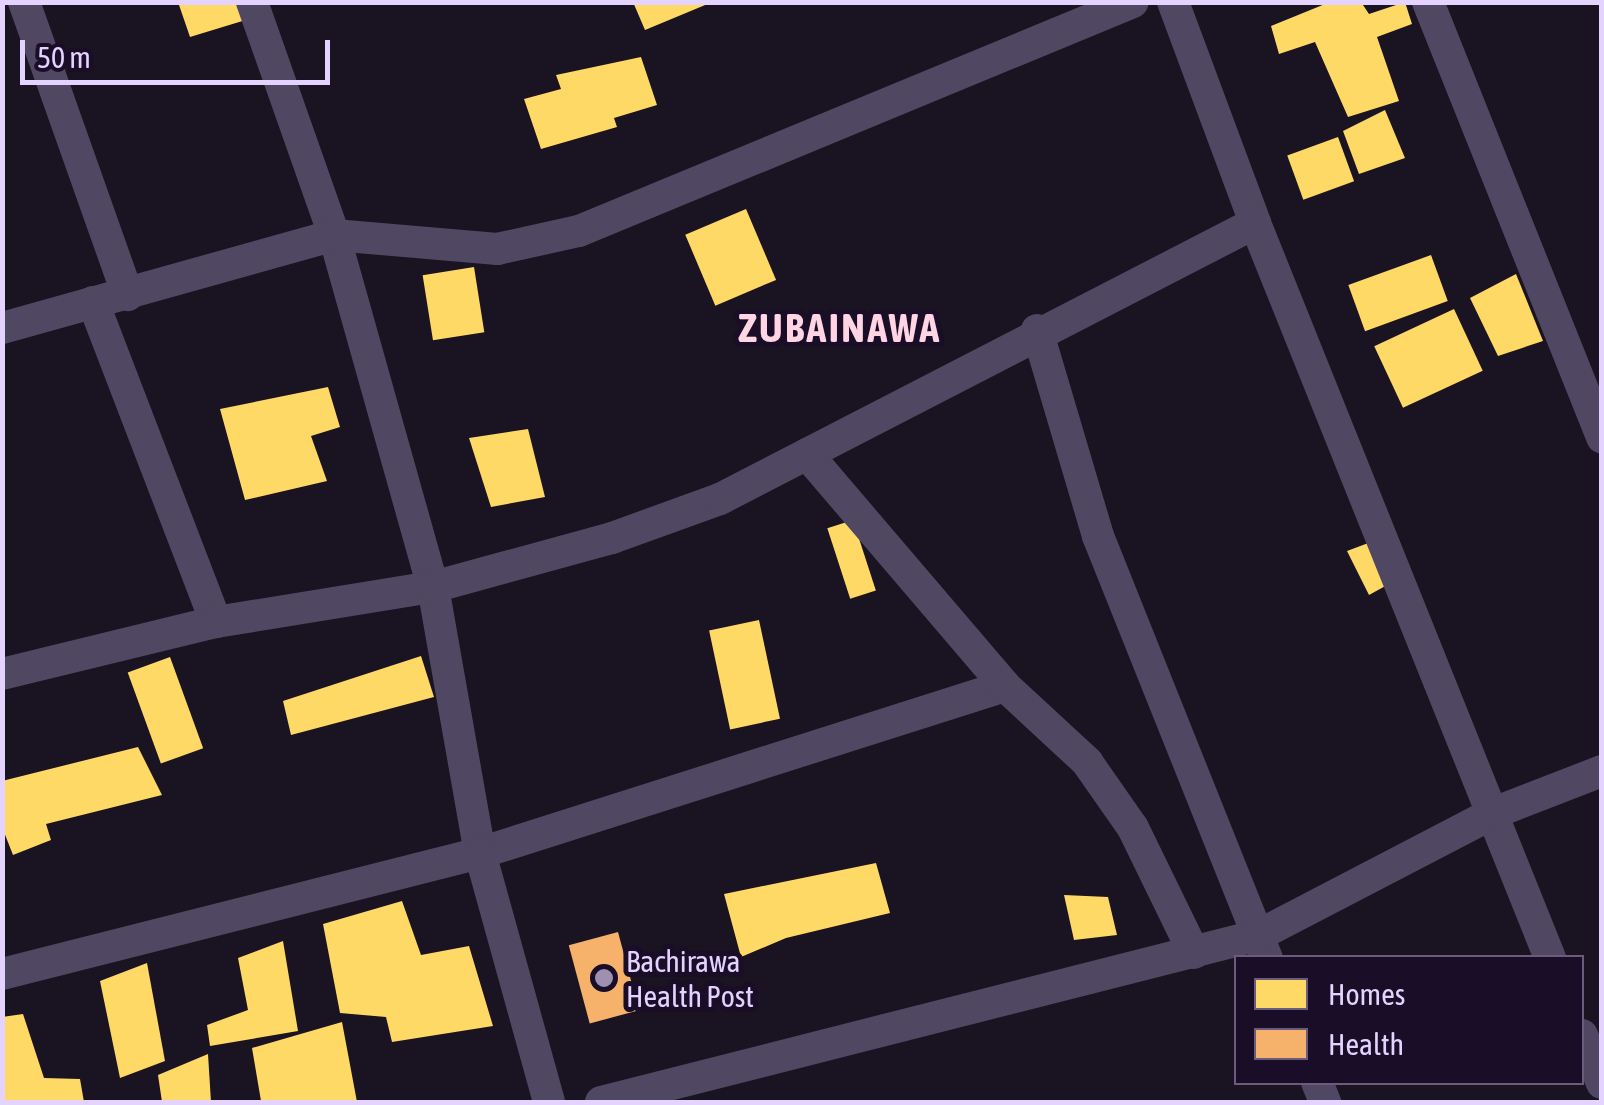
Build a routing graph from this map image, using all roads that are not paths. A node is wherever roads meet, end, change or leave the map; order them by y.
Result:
1 (24, 2) edge
2 (252, 2) edge
3 (1132, 2) edge
4 (1173, 2) edge
5 (1428, 2) edge
6 (1254, 223) junction
7 (334, 235) junction
8 (128, 295) junction
9 (93, 302) junction
10 (2, 328) edge
11 (1037, 330) junction
12 (1602, 438) edge
13 (806, 454) junction
14 (433, 587) junction
15 (216, 622) junction
16 (2, 674) edge
17 (1006, 686) junction
18 (1602, 770) edge
19 (1491, 814) junction
20 (480, 853) junction
21 (1263, 946) edge
22 (1194, 953) junction
23 (1549, 955) edge
24 (2, 974) edge
25 (1584, 1039) edge
26 (1602, 1083) edge
27 (720, 1088) edge
28 (548, 1102) edge
29 (602, 1102) edge

1 - 8 street
2 - 7 street
3 - 7 street
4 - 6 street
5 - 12 street
6 - 11 street
6 - 19 street
7 - 8 street
7 - 14 street
8 - 9 street
9 - 10 street
9 - 15 street
11 - 13 street
11 - 21 street
13 - 14 street
13 - 17 street
14 - 15 street
14 - 20 street
15 - 16 street
17 - 20 street
17 - 22 street
18 - 19 street
19 - 21 street
19 - 23 street
20 - 24 street
20 - 28 street
21 - 22 street
22 - 27 street
25 - 26 street
27 - 29 street

